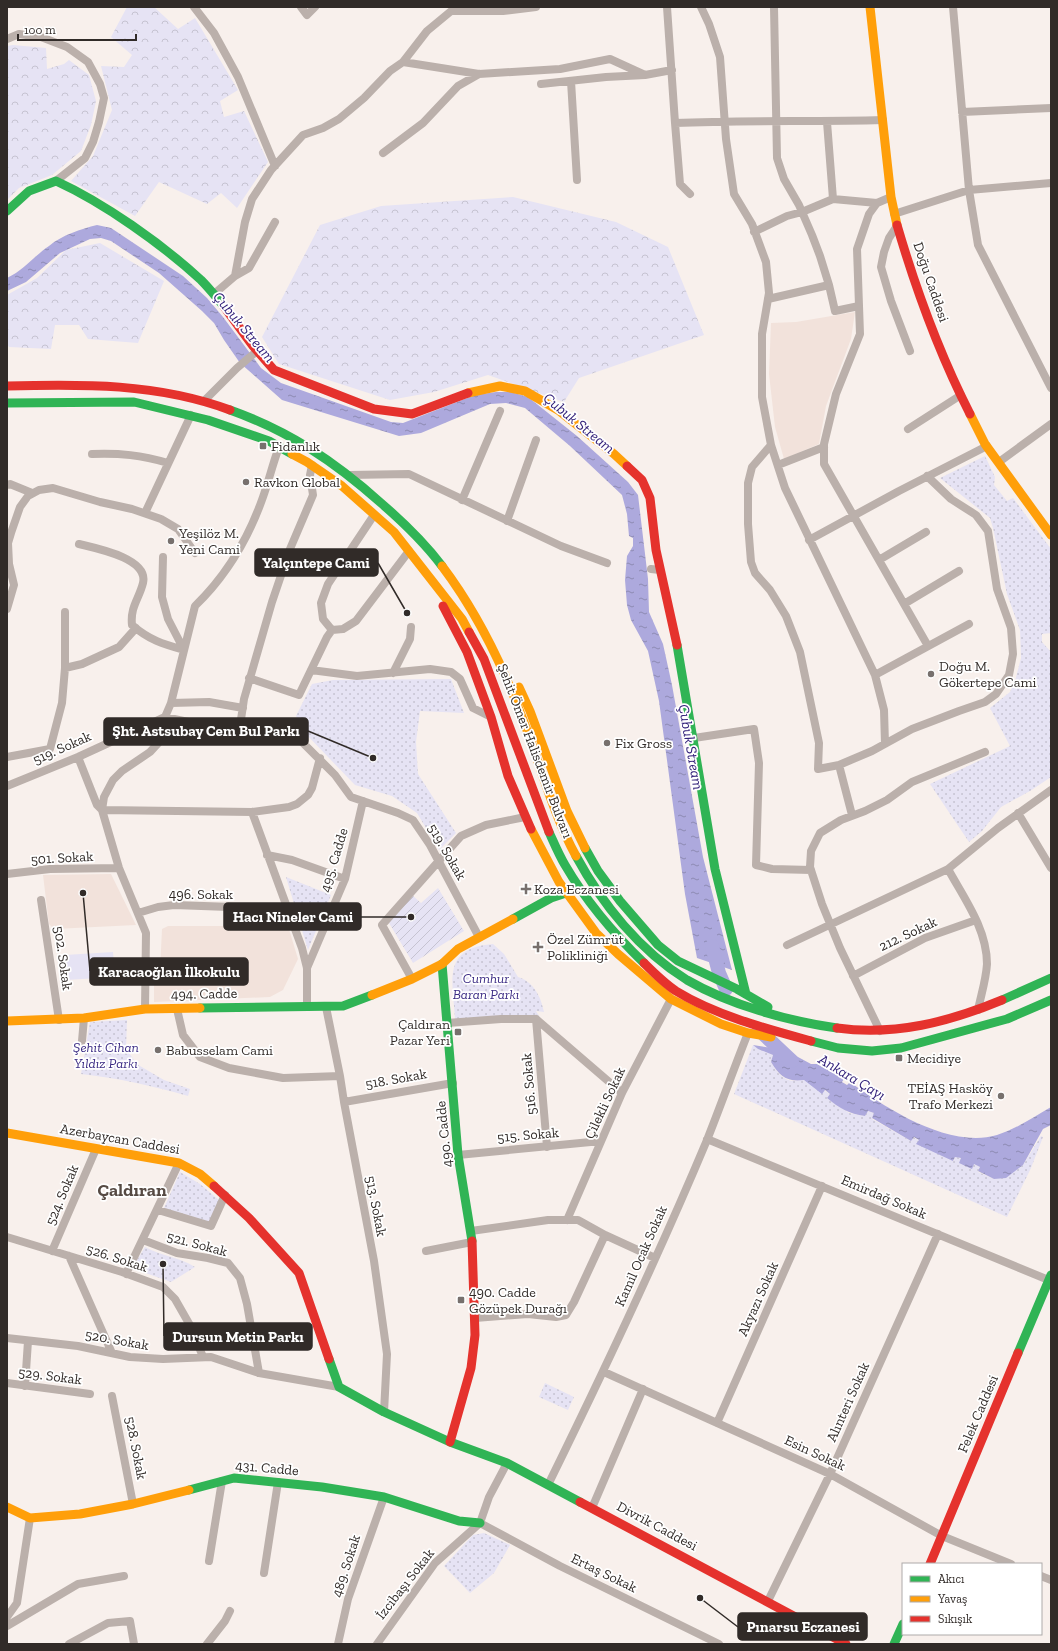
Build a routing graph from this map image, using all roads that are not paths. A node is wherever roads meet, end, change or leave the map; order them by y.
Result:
1 (194, 7) edge
2 (301, 7) edge
3 (315, 7) edge
4 (536, 7) edge
5 (667, 7) edge
6 (701, 7) edge
7 (774, 7) edge
8 (870, 7) edge
9 (953, 7) edge
10 (455, 9) edge
11 (7, 39) edge
12 (403, 62) junction
13 (672, 70) junction
14 (478, 74) junction
15 (645, 75) junction
16 (571, 81) junction
17 (541, 84) dead end
18 (1051, 108) edge
19 (962, 112) junction
20 (883, 120) junction
21 (725, 121) junction
22 (777, 122) junction
23 (827, 122) junction
24 (674, 123) junction
25 (383, 153) dead end
26 (275, 166) junction
27 (577, 180) dead end
28 (56, 181) junction
29 (1051, 183) edge
30 (969, 190) junction
31 (690, 194) dead end
32 (891, 197) junction
33 (833, 200) junction
34 (877, 203) junction
35 (7, 211) edge
36 (802, 212) junction
37 (894, 214) junction
38 (275, 222) dead end
39 (897, 226) junction
40 (754, 232) junction
41 (235, 276) junction
42 (829, 285) junction
43 (214, 294) junction
44 (768, 299) junction
45 (859, 306) junction
46 (910, 352) dead end
47 (254, 353) junction
48 (7, 386) edge
49 (1051, 388) edge
50 (961, 395) junction
51 (204, 401) junction
52 (7, 403) edge
53 (500, 411) dead end
54 (191, 416) junction
55 (1051, 424) edge
56 (908, 429) dead end
57 (536, 440) dead end
58 (771, 445) junction
59 (987, 446) junction
60 (279, 447) junction
61 (824, 447) junction
62 (92, 454) dead end
63 (998, 462) junction
64 (168, 463) junction
65 (312, 465) junction
66 (778, 465) junction
67 (348, 475) junction
68 (927, 476) junction
69 (7, 485) edge
70 (32, 494) junction
71 (462, 500) junction
72 (145, 513) junction
73 (374, 515) junction
74 (854, 515) junction
75 (506, 521) junction
76 (926, 532) dead end
77 (1051, 535) edge
78 (809, 540) junction
79 (79, 544) dead end
80 (409, 551) junction
81 (195, 553) dead end
82 (163, 557) dead end
83 (879, 560) junction
84 (607, 563) dead end
85 (959, 571) dead end
86 (426, 574) junction
87 (450, 576) junction
88 (904, 604) junction
89 (7, 609) edge
90 (64, 612) dead end
91 (969, 624) dead end
92 (412, 627) dead end
93 (136, 628) junction
94 (332, 630) junction
95 (928, 646) junction
96 (184, 650) junction
97 (65, 668) junction
98 (311, 670) junction
99 (392, 673) junction
100 (875, 675) junction
101 (249, 678) junction
102 (171, 703) junction
103 (242, 708) junction
104 (165, 717) junction
105 (491, 717) junction
106 (239, 733) junction
107 (694, 738) junction
108 (885, 744) junction
109 (985, 752) dead end
110 (7, 757) edge
111 (78, 757) junction
112 (320, 758) junction
113 (839, 765) junction
114 (7, 786) edge
115 (1051, 790) edge
116 (363, 801) junction
117 (102, 810) junction
118 (252, 812) junction
119 (1018, 813) junction
120 (852, 816) junction
121 (525, 817) junction
122 (576, 830) junction
123 (541, 848) junction
124 (267, 855) junction
125 (439, 861) junction
126 (1050, 865) edge
127 (119, 868) junction
128 (948, 869) junction
129 (811, 870) junction
130 (597, 871) junction
131 (7, 874) edge
132 (345, 879) junction
133 (566, 893) junction
134 (41, 900) dead end
135 (621, 902) junction
136 (288, 909) junction
137 (138, 914) junction
138 (976, 920) junction
139 (589, 924) junction
140 (830, 924) junction
141 (479, 937) junction
142 (787, 945) dead end
143 (442, 964) junction
144 (307, 968) junction
145 (854, 976) junction
146 (412, 978) junction
147 (1051, 978) edge
148 (746, 994) junction
149 (672, 999) junction
150 (1051, 1000) edge
151 (307, 1006) junction
152 (326, 1007) junction
153 (145, 1009) junction
154 (177, 1009) junction
155 (978, 1010) junction
156 (786, 1017) junction
157 (84, 1018) junction
158 (536, 1019) junction
159 (59, 1020) junction
160 (7, 1021) edge
161 (447, 1023) junction
162 (880, 1031) junction
163 (751, 1033) junction
164 (787, 1036) junction
165 (82, 1041) dead end
166 (340, 1076) junction
167 (453, 1083) junction
168 (622, 1093) junction
169 (344, 1102) junction
170 (7, 1133) edge
171 (707, 1139) junction
172 (601, 1141) junction
173 (548, 1147) junction
174 (96, 1149) junction
175 (458, 1155) junction
176 (179, 1163) junction
177 (822, 1186) junction
178 (225, 1195) junction
179 (158, 1210) junction
180 (567, 1220) junction
181 (471, 1231) junction
182 (938, 1234) junction
183 (605, 1235) junction
184 (7, 1237) edge
185 (143, 1240) junction
186 (472, 1242) junction
187 (52, 1251) junction
188 (426, 1251) dead end
189 (69, 1256) junction
190 (655, 1258) junction
191 (126, 1274) junction
192 (1050, 1278) edge
193 (475, 1318) junction
194 (7, 1338) edge
195 (28, 1340) junction
196 (112, 1353) junction
197 (203, 1357) junction
198 (604, 1372) junction
199 (259, 1373) junction
200 (7, 1383) edge
201 (25, 1386) junction
202 (339, 1387) junction
203 (644, 1390) junction
204 (90, 1394) dead end
205 (112, 1396) dead end
206 (384, 1412) junction
207 (717, 1423) junction
208 (450, 1442) junction
209 (507, 1463) junction
210 (830, 1474) junction
211 (222, 1481) junction
212 (278, 1482) junction
213 (548, 1484) junction
214 (384, 1497) junction
215 (133, 1504) junction
216 (7, 1507) edge
217 (592, 1508) junction
218 (30, 1518) junction
219 (480, 1523) junction
220 (942, 1536) junction
221 (210, 1561) dead end
222 (930, 1563) edge
223 (1009, 1563) edge
224 (264, 1574) dead end
225 (124, 1576) dead end
226 (768, 1601) junction
227 (230, 1611) dead end
228 (7, 1617) edge
229 (7, 1626) edge
230 (902, 1626) edge
231 (69, 1644) edge
232 (134, 1644) edge
233 (207, 1644) edge
234 (338, 1644) edge
235 (377, 1644) edge
236 (719, 1644) edge
237 (846, 1644) edge
238 (894, 1644) edge

1 - 26 street
2 - 3 street
4 - 10 street
5 - 13 street
6 - 21 street
7 - 22 street
8 - 20 main road, Doğu Caddesi
9 - 19 street
10 - 12 street
11 - 28 street
12 - 14 street
12 - 26 street
13 - 15 street
13 - 24 street
14 - 15 street
14 - 25 street
15 - 16 street
16 - 17 street
16 - 27 street
18 - 19 street
19 - 30 street
20 - 23 street
20 - 32 main road, Doğu Caddesi
21 - 22 street
21 - 24 street
21 - 40 street
22 - 23 street
22 - 36 street
23 - 33 street
24 - 31 street
26 - 41 street
28 - 35 main road
28 - 43 main road
29 - 30 street
30 - 37 street
30 - 49 street
32 - 34 street
32 - 37 main road, Doğu Caddesi
33 - 34 street
33 - 36 street
34 - 45 street
36 - 40 street
36 - 42 street
37 - 39 main road, Doğu Caddesi
38 - 41 street
39 - 46 street
39 - 50 main road, Doğu Caddesi
40 - 44 street
41 - 43 street
42 - 44 street
42 - 45 street
43 - 47 main road
44 - 58 street
45 - 61 street
47 - 51 street
47 - 107 main road
48 - 51 main road, Şehit Ömer Halisdemir Bulvarı
50 - 56 street
50 - 59 main road, Doğu Caddesi
51 - 67 main road, Şehit Ömer Halisdemir Bulvarı
52 - 54 main road, Şehit Ömer Halisdemir Bulvarı
53 - 71 street
54 - 60 main road, Şehit Ömer Halisdemir Bulvarı
54 - 64 street
55 - 63 street
57 - 75 street
58 - 66 street
58 - 113 street
59 - 63 main road, Doğu Caddesi
59 - 68 street
60 - 65 main road, Şehit Ömer Halisdemir Bulvarı
60 - 96 street
61 - 66 street
61 - 74 street
62 - 64 street
63 - 77 main road, Doğu Caddesi
64 - 72 street
65 - 73 main road, Şehit Ömer Halisdemir Bulvarı
65 - 101 street
66 - 78 street
67 - 71 street
67 - 87 main road, Şehit Ömer Halisdemir Bulvarı
68 - 74 street
68 - 108 street
69 - 70 street
70 - 72 street
70 - 89 street
71 - 75 street
72 - 81 street
73 - 80 main road, Şehit Ömer Halisdemir Bulvarı
73 - 94 street
74 - 78 street
74 - 83 street
75 - 84 street
76 - 83 street
78 - 100 street
79 - 93 street
80 - 86 main road, Şehit Ömer Halisdemir Bulvarı
80 - 94 street
82 - 96 street
83 - 88 street
85 - 88 street
86 - 105 main road, Şehit Ömer Halisdemir Bulvarı
86 - 164 main road, Şehit Ömer Halisdemir Bulvarı
87 - 122 main road, Şehit Ömer Halisdemir Bulvarı
87 - 156 main road, Şehit Ömer Halisdemir Bulvarı
88 - 95 street
90 - 97 street
91 - 95 street
92 - 99 street
93 - 96 street
93 - 97 street
94 - 98 street
95 - 100 street
96 - 102 street
97 - 110 street
98 - 99 street
98 - 101 street
99 - 105 street
100 - 108 street
101 - 103 street
102 - 103 street
102 - 104 street
103 - 106 street
104 - 106 street, 519. Sokak
104 - 111 street, 519. Sokak
104 - 117 street
105 - 121 main road, Şehit Ömer Halisdemir Bulvarı
106 - 112 street, 519. Sokak
107 - 129 street
107 - 148 main road
108 - 113 street
109 - 120 street
111 - 114 street, 519. Sokak
111 - 117 street
112 - 116 street, 519. Sokak
112 - 118 street
113 - 120 street
115 - 119 street
116 - 125 street, 519. Sokak
116 - 132 street, 495. Cadde
117 - 118 street
117 - 127 street
118 - 124 street
119 - 126 street
119 - 128 street
120 - 129 street
121 - 123 main road, Şehit Ömer Halisdemir Bulvarı
121 - 125 street
122 - 123 main road
122 - 130 main road, Şehit Ömer Halisdemir Bulvarı
123 - 133 main road, Şehit Ömer Halisdemir Bulvarı
124 - 132 street
124 - 136 street
125 - 141 street, 519. Sokak
125 - 146 street
127 - 131 street, 501. Sokak
127 - 137 street
128 - 138 street
128 - 140 street
129 - 140 street
130 - 133 main road
130 - 133 main road
130 - 135 main road, Şehit Ömer Halisdemir Bulvarı
132 - 144 street, 495. Cadde
133 - 139 main road, Şehit Ömer Halisdemir Bulvarı
133 - 141 main road
134 - 159 street, 502. Sokak
135 - 139 main road
135 - 148 main road, Şehit Ömer Halisdemir Bulvarı
136 - 137 street, 496. Sokak
136 - 144 street
137 - 153 street
138 - 145 street, 212. Sokak
138 - 155 street
139 - 149 main road, Şehit Ömer Halisdemir Bulvarı
140 - 142 street
140 - 145 street
141 - 143 main road
143 - 146 main road, 494. Cadde
143 - 161 main road, 490. Cadde
144 - 151 street
145 - 162 street
146 - 152 main road, 494. Cadde
147 - 155 main road, Şehit Ömer Halisdemir Bulvarı
148 - 156 main road, Şehit Ömer Halisdemir Bulvarı
149 - 163 main road, Şehit Ömer Halisdemir Bulvarı
149 - 168 street, Çilekli Sokak
150 - 164 main road, Şehit Ömer Halisdemir Bulvarı
151 - 152 main road, 494. Cadde
151 - 154 main road, 494. Cadde
152 - 166 street, 513. Sokak
153 - 154 main road, 494. Cadde
153 - 157 main road, 494. Cadde
154 - 166 street
155 - 162 main road, Şehit Ömer Halisdemir Bulvarı
156 - 162 main road, Şehit Ömer Halisdemir Bulvarı
157 - 159 main road, 494. Cadde
157 - 165 street
158 - 161 street
158 - 168 street
158 - 173 street, 516. Sokak
159 - 160 main road, 494. Cadde
161 - 167 main road, 490. Cadde
163 - 164 main road, Şehit Ömer Halisdemir Bulvarı
163 - 171 street, Kamil Ocak Sokak
166 - 169 street, 513. Sokak
167 - 169 street, 518. Sokak
167 - 175 main road, 490. Cadde
168 - 172 street, Çilekli Sokak
169 - 206 street, 513. Sokak
170 - 174 main road, Azerbaycan Caddesi
171 - 177 street, Emirdağ Sokak
171 - 190 street, Kamil Ocak Sokak
172 - 173 street, 515. Sokak
172 - 180 street, Çilekli Sokak
173 - 175 street, 515. Sokak
174 - 176 main road, Azerbaycan Caddesi
174 - 187 street, 524. Sokak
175 - 181 main road, 490. Cadde
176 - 178 main road, Azerbaycan Caddesi
176 - 179 street
177 - 182 street, Emirdağ Sokak
177 - 207 street, Akyazı Sokak
178 - 179 street
178 - 202 main road, Azerbaycan Caddesi
179 - 185 street
180 - 181 street
180 - 183 street
181 - 186 main road, 490. Cadde
182 - 192 street, Emirdağ Sokak
182 - 210 street, Alınteri Sokak
183 - 190 street
183 - 193 street
184 - 187 street, 526. Sokak
185 - 191 street
185 - 199 street, 521. Sokak
186 - 188 street
186 - 193 main road, 490. Cadde
187 - 189 street, 526. Sokak
189 - 191 street, 526. Sokak
189 - 196 street
190 - 198 street, Kamil Ocak Sokak
191 - 197 street, 526. Sokak
192 - 220 main road, Felek Caddesi
193 - 208 main road, 490. Cadde
194 - 195 street, 520. Sokak
195 - 196 street, 520. Sokak
195 - 201 street
196 - 197 street, 520. Sokak
197 - 199 street, 520. Sokak
198 - 203 street, Esin Sokak
198 - 213 street, Kamil Ocak Sokak
199 - 202 street, 520. Sokak
200 - 201 street, 529. Sokak
201 - 204 street, 529. Sokak
202 - 206 main road
203 - 207 street, Esin Sokak
203 - 217 street
205 - 215 street, 528. Sokak
206 - 208 main road
207 - 210 street, Esin Sokak
208 - 209 main road, Divrik Caddesi
209 - 213 main road, Divrik Caddesi
209 - 219 street, İzcibaşı Sokak
210 - 220 street, Esin Sokak
210 - 226 street, Alınteri Sokak
211 - 212 main road, 431. Cadde
211 - 215 main road, 431. Cadde
211 - 221 street
212 - 214 main road, 431. Cadde
212 - 224 street
213 - 217 main road, Divrik Caddesi
214 - 219 main road, 431. Cadde
214 - 234 street, 489. Sokak
215 - 218 main road, 431. Cadde
216 - 218 main road
217 - 226 main road, Divrik Caddesi
218 - 228 street
219 - 235 street, İzcibaşı Sokak
219 - 236 street, Ertaş Sokak
220 - 222 main road, Felek Caddesi
220 - 223 street, Esin Sokak
225 - 229 street
226 - 237 main road, Divrik Caddesi
227 - 233 street
230 - 238 main road
231 - 232 street

